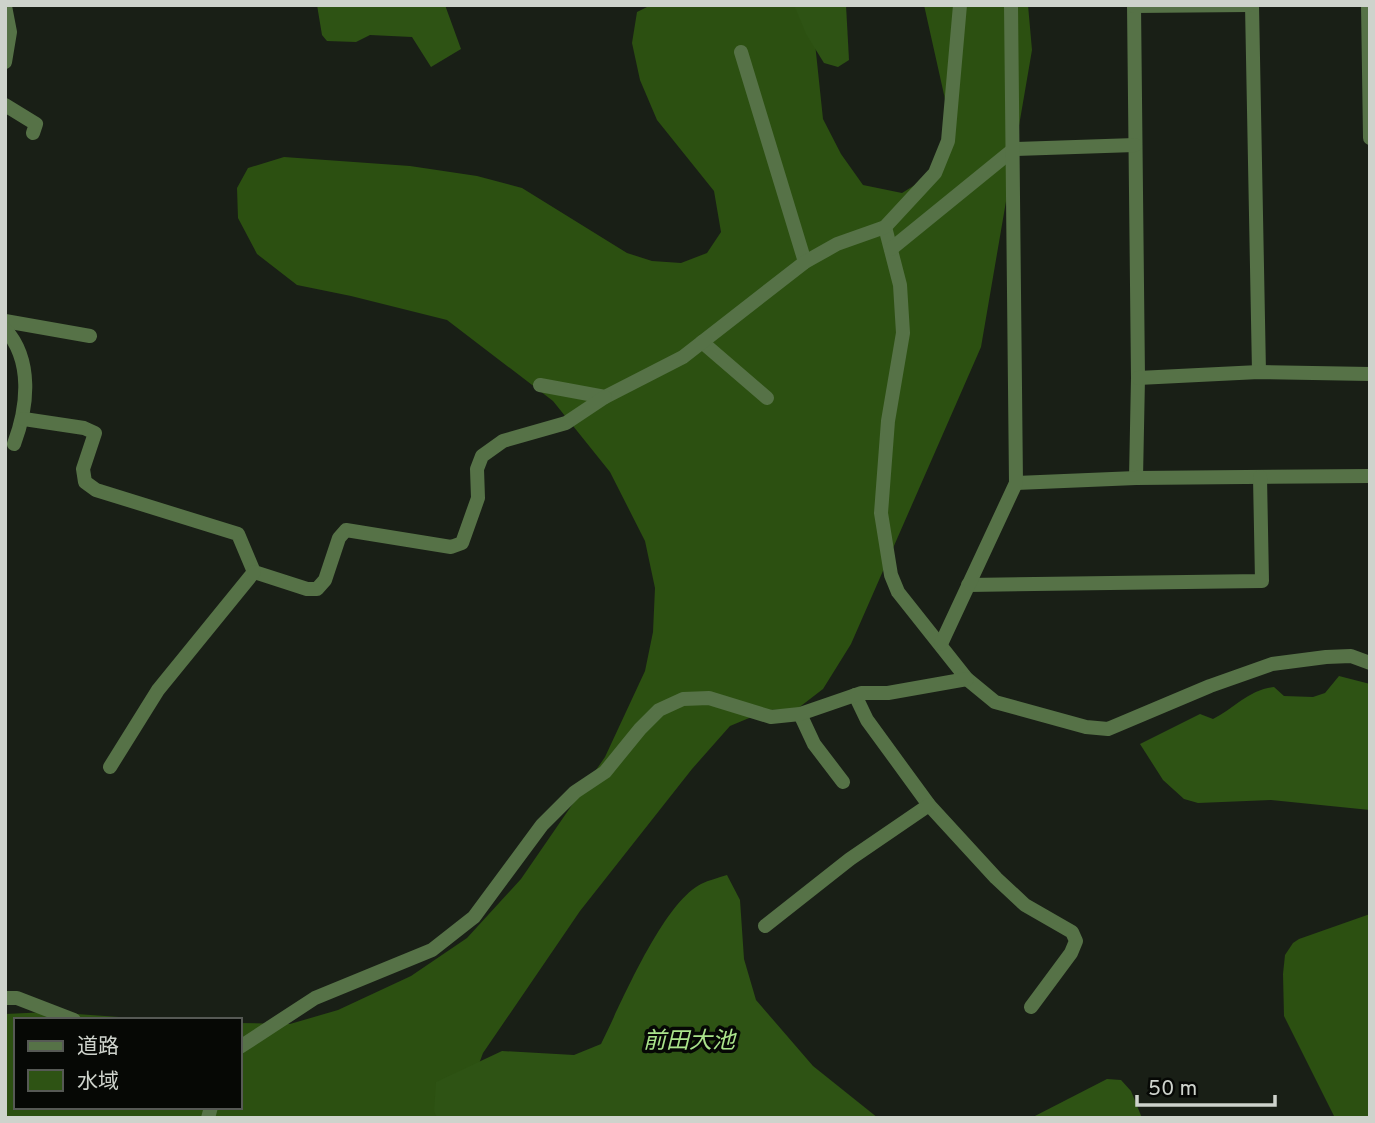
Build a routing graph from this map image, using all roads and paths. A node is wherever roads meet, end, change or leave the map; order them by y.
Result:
1 (960, 5) edge
2 (1012, 5) edge
3 (1250, 5) edge
4 (1368, 5) edge
5 (5, 6) edge
6 (1134, 6) edge
7 (741, 52) dead end
8 (5, 62) edge
9 (5, 105) edge
10 (33, 133) dead end
11 (1370, 138) edge
12 (1135, 145) junction
13 (1014, 149) junction
14 (885, 227) junction
15 (891, 249) junction
16 (805, 262) junction
17 (5, 321) edge
18 (5, 329) edge
19 (90, 336) dead end
20 (702, 342) junction
21 (1259, 372) junction
22 (1370, 374) edge
23 (1138, 378) junction
24 (540, 385) dead end
25 (605, 397) junction
26 (767, 398) dead end
27 (24, 419) junction
28 (14, 444) dead end
29 (1370, 476) edge
30 (1260, 477) junction
31 (1136, 478) junction
32 (1016, 483) junction
33 (254, 572) junction
34 (968, 585) junction
35 (940, 644) junction
36 (1370, 663) edge
37 (967, 680) junction
38 (855, 695) junction
39 (800, 714) junction
40 (110, 767) dead end
41 (843, 782) dead end
42 (929, 805) junction
43 (765, 926) dead end
44 (5, 998) edge
45 (1031, 1007) dead end
46 (69, 1018) edge
47 (242, 1046) edge

1 - 14 street
2 - 13 street
3 - 6 street
3 - 21 street
4 - 11 street
5 - 8 street
6 - 12 street
7 - 16 street
9 - 10 street
12 - 13 street
12 - 23 street
13 - 15 street
13 - 32 street
14 - 15 street
14 - 16 street
15 - 35 street
16 - 20 street
17 - 19 street
18 - 27 street
20 - 25 street
20 - 26 street
21 - 22 street
21 - 23 street
23 - 31 street
24 - 25 street
25 - 33 street
27 - 28 street
27 - 33 street
29 - 30 street
30 - 31 street
30 - 34 street
31 - 32 street
32 - 34 street
33 - 40 street
34 - 35 street
35 - 37 street
36 - 37 street
37 - 38 street
38 - 39 street
38 - 42 street
39 - 41 street
39 - 47 street
42 - 43 street
42 - 45 street
44 - 46 street

